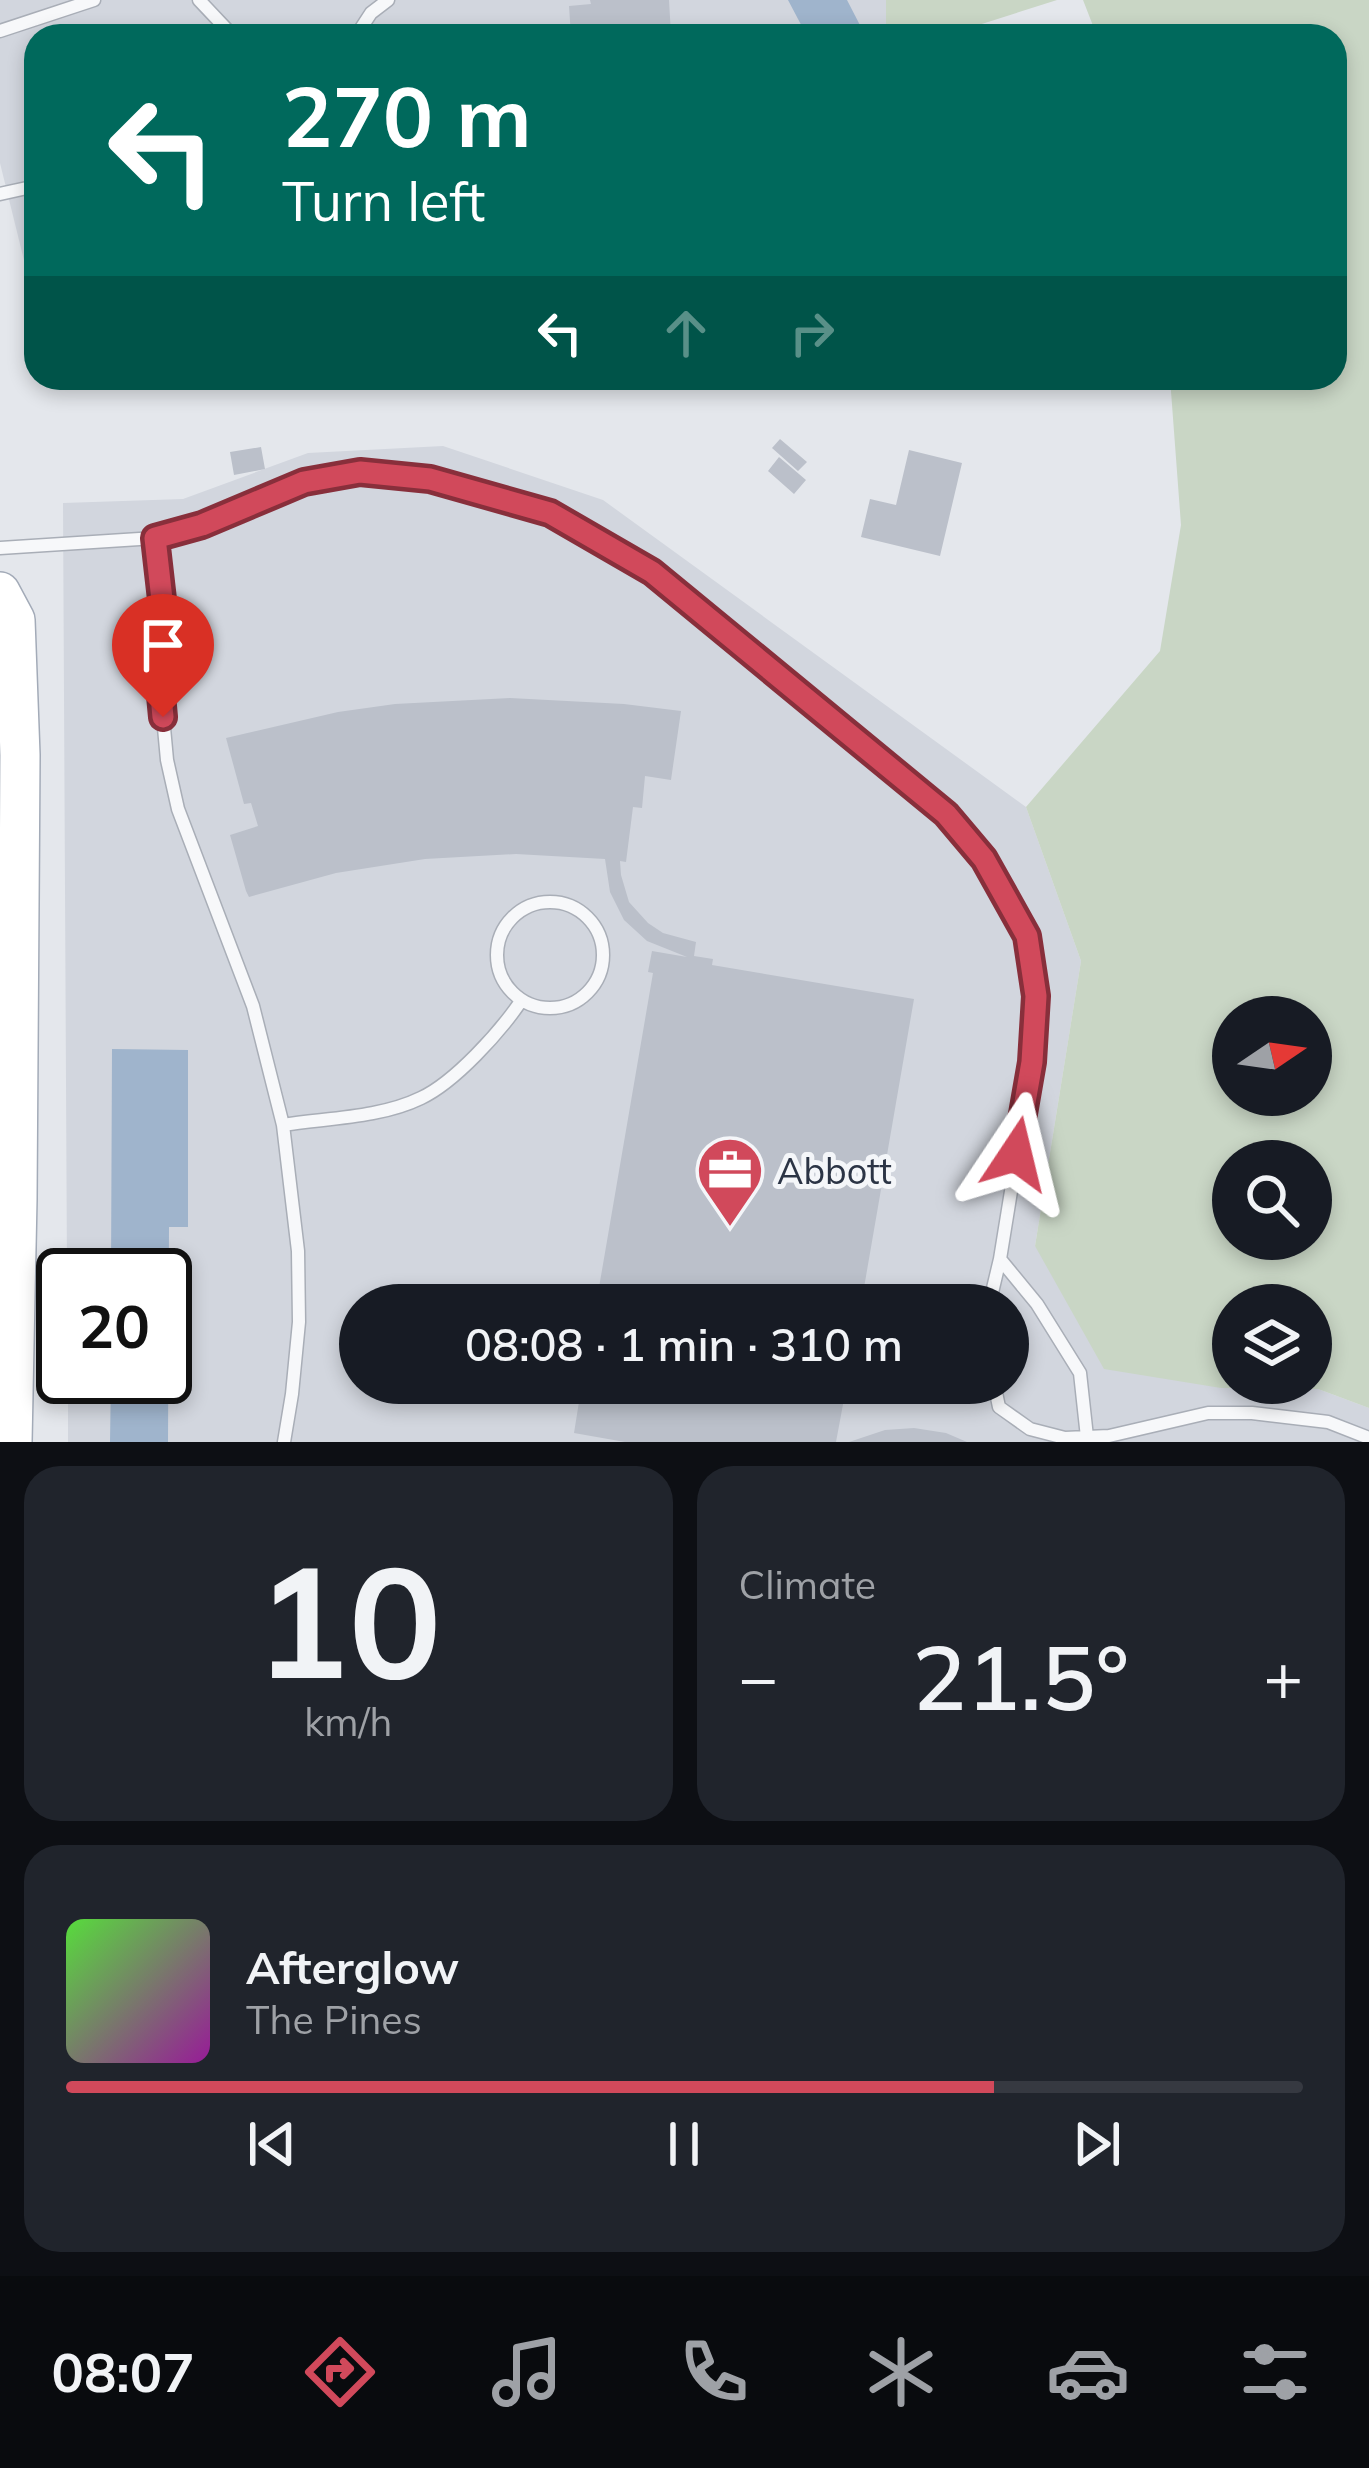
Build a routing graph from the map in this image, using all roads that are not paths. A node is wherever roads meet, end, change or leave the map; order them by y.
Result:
1 (94, 0) edge
2 (199, 0) edge
3 (388, 0) edge
4 (222, 24) edge
5 (364, 24) edge
6 (0, 31) edge
7 (155, 538) junction
8 (0, 548) edge
9 (0, 592) edge
10 (521, 1001) junction
11 (283, 1124) junction
12 (17, 1199) junction
13 (1000, 1259) junction
14 (994, 1284) edge
15 (0, 1313) edge
16 (998, 1404) edge
17 (1087, 1437) junction
18 (1369, 1438) edge
19 (12, 1442) edge
20 (284, 1442) edge

1 - 6 lane
2 - 4 lane
3 - 5 lane
7 - 8 lane
7 - 11 lane
7 - 13 lane
9 - 12 main road
10 - 10 lane
10 - 11 lane
11 - 20 lane
12 - 15 main road
12 - 19 main road
13 - 14 lane
13 - 17 lane
16 - 17 lane
17 - 18 lane

